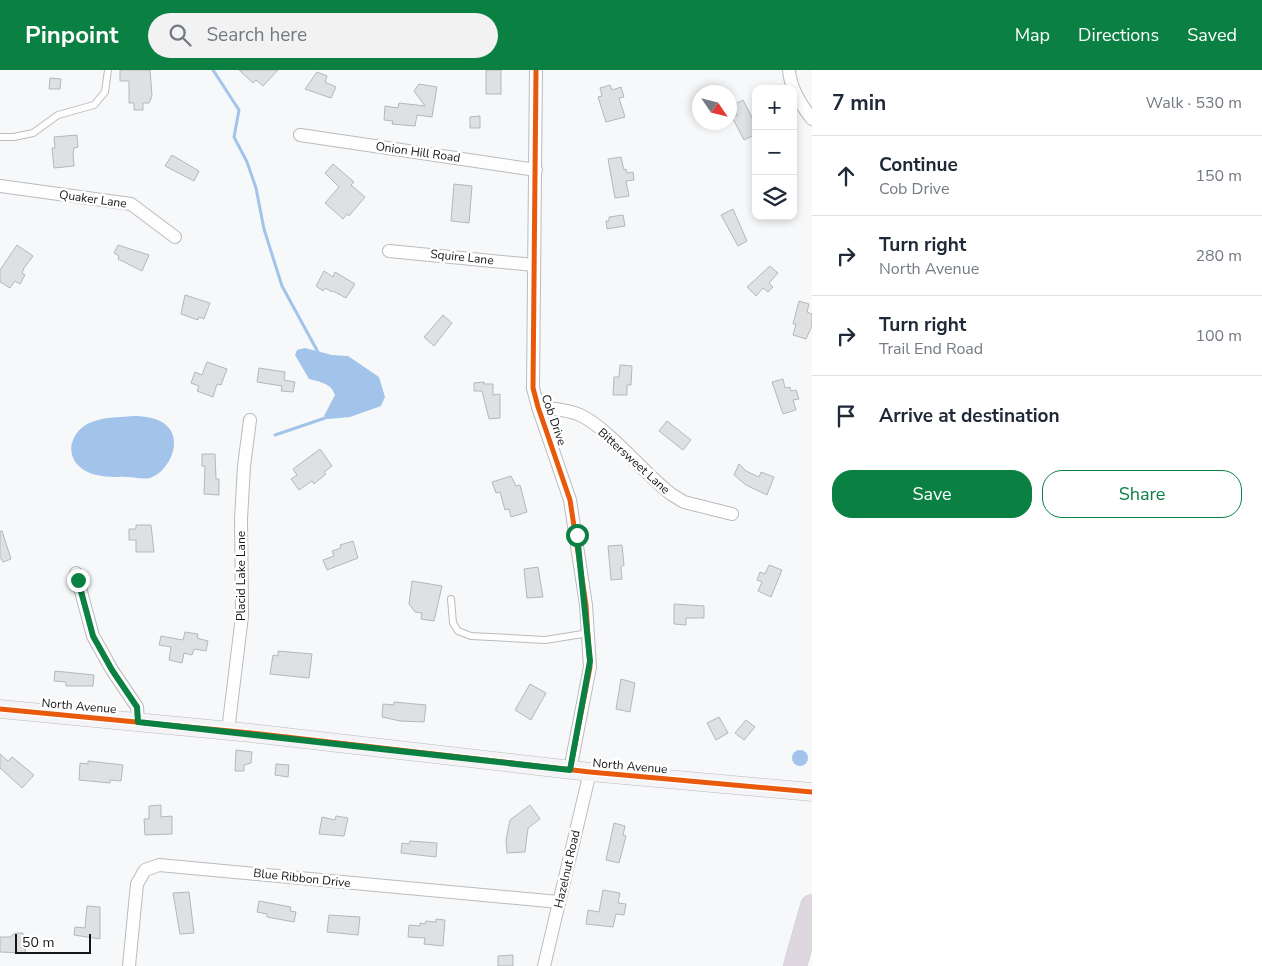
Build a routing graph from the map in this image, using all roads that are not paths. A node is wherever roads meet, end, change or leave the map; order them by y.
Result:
1 (108, 70) edge
2 (536, 70) edge
3 (789, 70) edge
4 (812, 119) edge
5 (300, 135) dead end
6 (0, 137) edge
7 (536, 170) junction
8 (0, 186) edge
9 (175, 237) dead end
10 (389, 251) dead end
11 (534, 265) junction
12 (538, 407) junction
13 (250, 420) dead end
14 (732, 514) dead end
15 (76, 573) dead end
16 (451, 599) dead end
17 (588, 633) junction
18 (0, 709) edge
19 (138, 722) junction
20 (228, 731) junction
21 (570, 770) junction
22 (590, 772) junction
23 (812, 792) edge
24 (559, 902) junction
25 (812, 906) edge
26 (129, 966) edge
27 (544, 966) edge
28 (795, 966) edge

1 - 6 lane
2 - 7 street, Cob Drive
3 - 4 street
5 - 7 street, Onion Hill Road
7 - 11 street, Cob Drive
8 - 9 street, Quaker Lane
10 - 11 street, Squire Lane
11 - 12 street, Cob Drive
12 - 14 street, Bittersweet Lane
12 - 17 street, Cob Drive
13 - 20 street, Placid Lake Lane
15 - 19 street
16 - 17 lane
17 - 21 street, Cob Drive
18 - 19 street, North Avenue
19 - 20 street, North Avenue
20 - 21 street, North Avenue
21 - 22 street, North Avenue
22 - 23 street, North Avenue
22 - 24 street, Hazelnut Road
24 - 26 street, Blue Ribbon Drive
24 - 27 street, Hazelnut Road
25 - 28 highway

